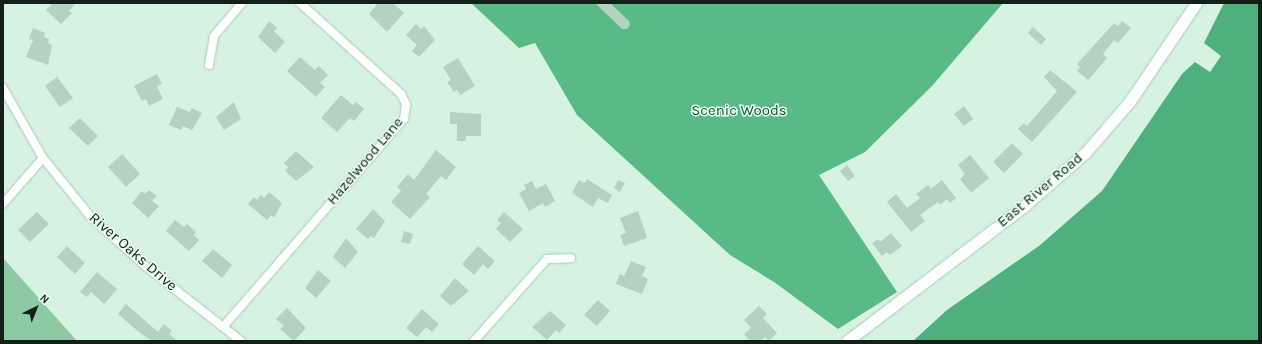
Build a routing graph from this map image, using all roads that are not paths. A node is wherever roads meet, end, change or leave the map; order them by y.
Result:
1 (242, 3) edge
2 (300, 3) edge
3 (1196, 3) edge
4 (208, 65) dead end
5 (3, 88) edge
6 (43, 158) junction
7 (3, 204) edge
8 (571, 258) dead end
9 (223, 327) junction
10 (241, 341) edge
11 (474, 341) edge
12 (847, 341) edge

1 - 4 street
2 - 9 street, Hazelwood Lane
3 - 12 main road, East River Road
5 - 6 street, River Oaks Drive
6 - 7 street
6 - 9 street, River Oaks Drive
8 - 11 street
9 - 10 street, River Oaks Drive

